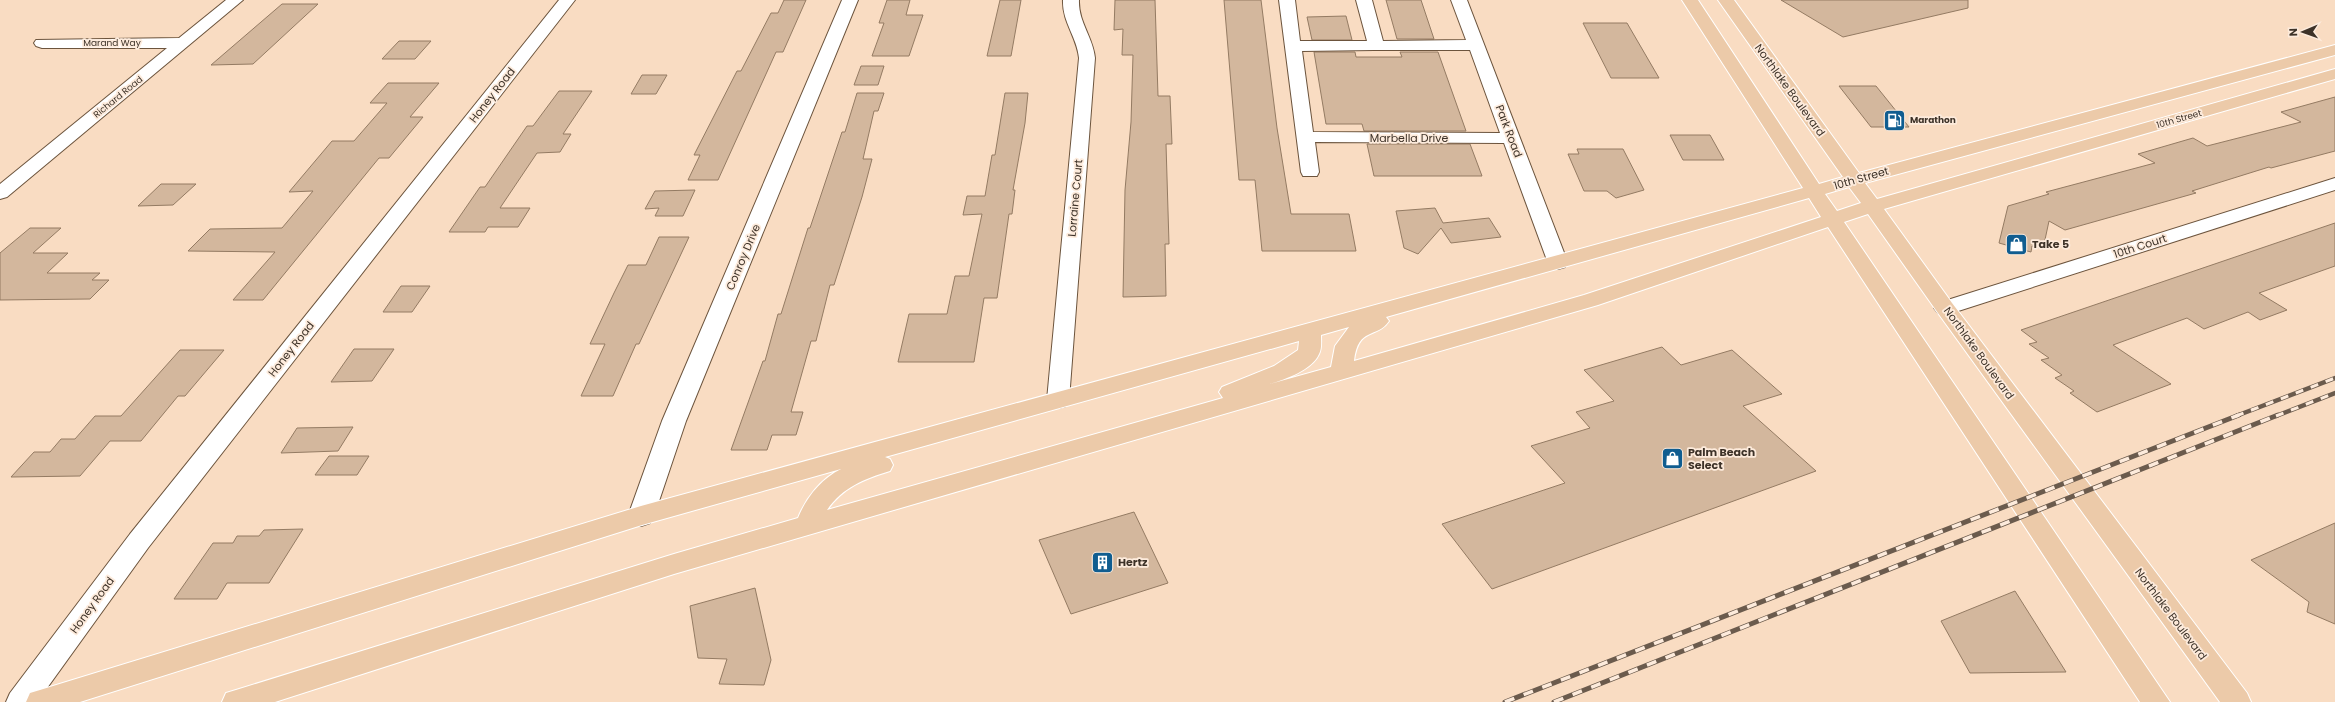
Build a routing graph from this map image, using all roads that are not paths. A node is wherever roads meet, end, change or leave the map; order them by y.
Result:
1 (235, 0) edge
2 (567, 0) edge
3 (850, 0) edge
4 (1071, 0) edge
5 (1287, 0) edge
6 (1364, 0) edge
7 (1459, 0) edge
8 (1690, 0) edge
9 (1726, 0) edge
10 (42, 43) dead end
11 (183, 43) junction
12 (1476, 45) junction
13 (1293, 46) junction
14 (1376, 46) junction
15 (2335, 50) edge
16 (2335, 74) edge
17 (2092, 115) junction
18 (1305, 137) junction
19 (1512, 138) junction
20 (2023, 163) junction
21 (1310, 172) dead end
22 (0, 176) edge
23 (22, 176) junction
24 (1854, 180) junction
25 (2335, 184) edge
26 (1815, 192) junction
27 (0, 193) edge
28 (1872, 206) junction
29 (1833, 220) junction
30 (1558, 263) junction
31 (1464, 289) junction
32 (1946, 308) junction
33 (1311, 330) junction
34 (1342, 373) junction
35 (1086, 392) junction
36 (1058, 400) junction
37 (1171, 422) junction
38 (641, 516) junction
39 (810, 526) junction
40 (20, 702) edge
41 (40, 702) edge
42 (236, 702) edge
43 (2156, 702) edge
44 (2237, 702) edge

1 - 11 street, Richard Road
2 - 40 street, Honey Road
3 - 38 street, Conroy Drive
4 - 36 street, Lorraine Court
5 - 13 street
6 - 14 street
7 - 12 street, Park Road
8 - 26 main road
9 - 24 main road, Northlake Boulevard
10 - 11 street, Marand Way
11 - 23 street, Richard Road
12 - 14 street
12 - 19 street, Park Road
13 - 14 street
13 - 18 street
15 - 17 main road, 10th Street
16 - 20 main road, 10th Street
17 - 20 main road, 10th Street
17 - 24 main road, 10th Street
18 - 19 street, Marbella Drive
18 - 21 street
19 - 30 street, Park Road
20 - 28 main road, 10th Street
22 - 23 street
23 - 27 street, Richard Road
24 - 26 main road, 10th Street
24 - 28 main road, Northlake Boulevard
25 - 32 street, 10th Court
26 - 29 main road
26 - 30 main road, 10th Street
28 - 29 main road, 10th Street
28 - 32 main road, Northlake Boulevard
29 - 34 main road, 10th Street
29 - 43 main road
30 - 31 main road, 10th Street
31 - 33 main road
31 - 34 main road
32 - 44 main road, Northlake Boulevard
33 - 35 main road
33 - 37 main road
34 - 37 main road, 10th Street
35 - 36 main road
35 - 39 main road
36 - 38 main road
37 - 39 main road
38 - 41 main road
39 - 42 main road

